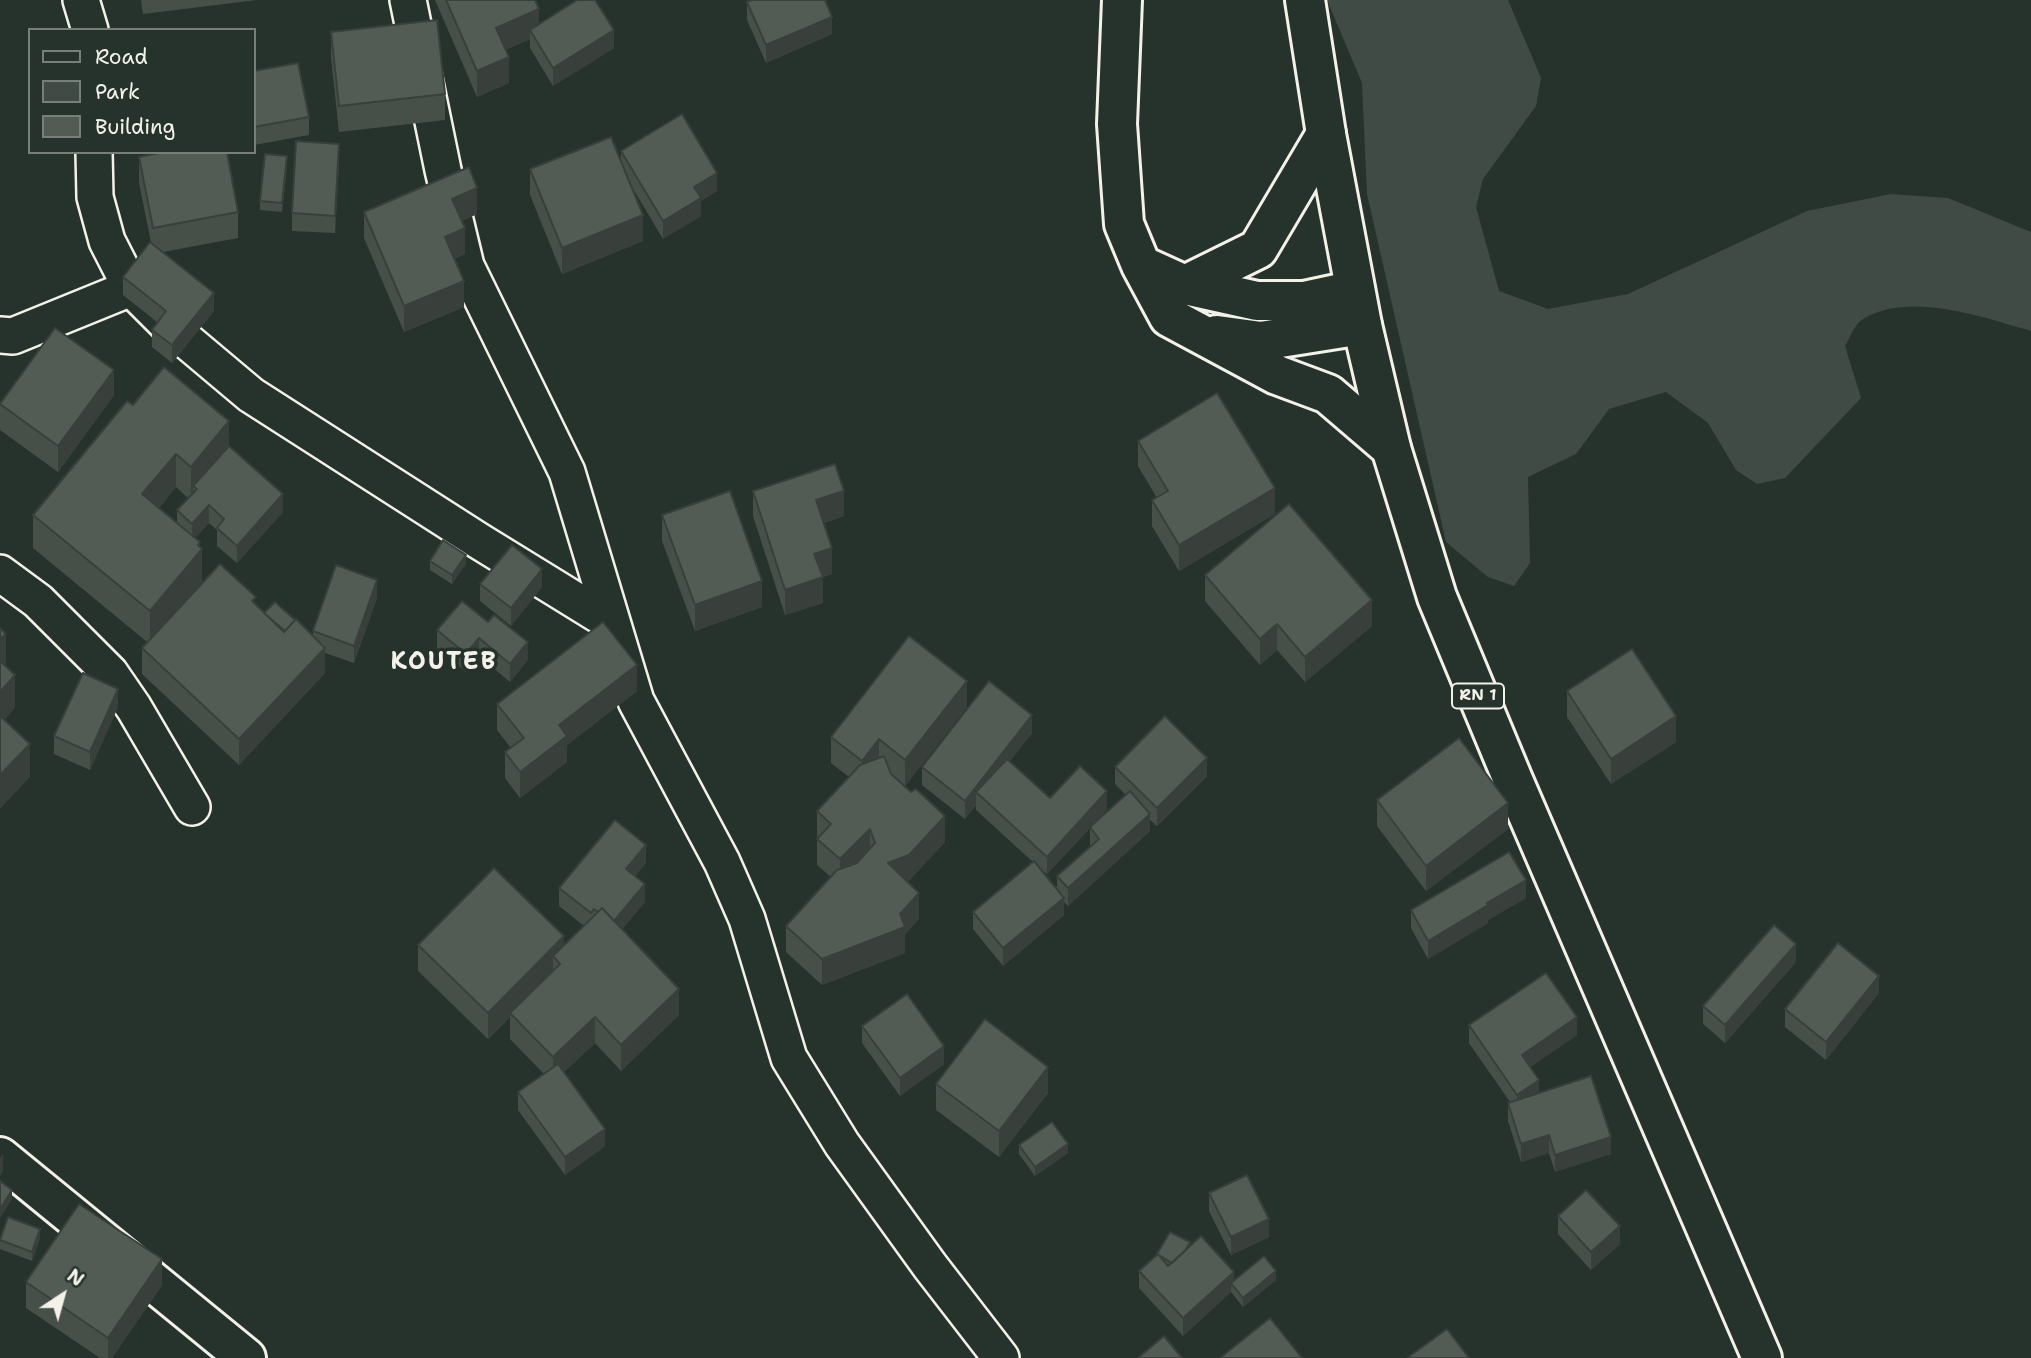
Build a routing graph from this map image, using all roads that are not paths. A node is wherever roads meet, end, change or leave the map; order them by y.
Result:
1 (81, 0) edge
2 (408, 0) edge
3 (1122, 0) edge
4 (1305, 0) edge
5 (88, 28) edge
6 (1326, 134) junction
7 (93, 154) edge
8 (1141, 265) junction
9 (1185, 285) junction
10 (131, 288) junction
11 (1359, 307) junction
12 (1194, 332) junction
13 (0, 335) edge
14 (1391, 448) junction
15 (0, 573) edge
16 (612, 623) junction
17 (192, 807) dead end
18 (0, 1157) edge
19 (236, 1356) edge
20 (1000, 1358) edge
21 (1762, 1358) edge

1 - 5 street
2 - 16 street
3 - 8 main road
4 - 6 main road, RN 1
6 - 9 main road
6 - 11 main road, RN 1
7 - 10 street
8 - 9 main road
8 - 12 main road
9 - 11 main road
10 - 13 street
10 - 16 street
11 - 12 main road
11 - 14 main road, RN 1
12 - 14 main road
14 - 21 main road, RN 1
15 - 17 street
16 - 20 street
18 - 19 main road

